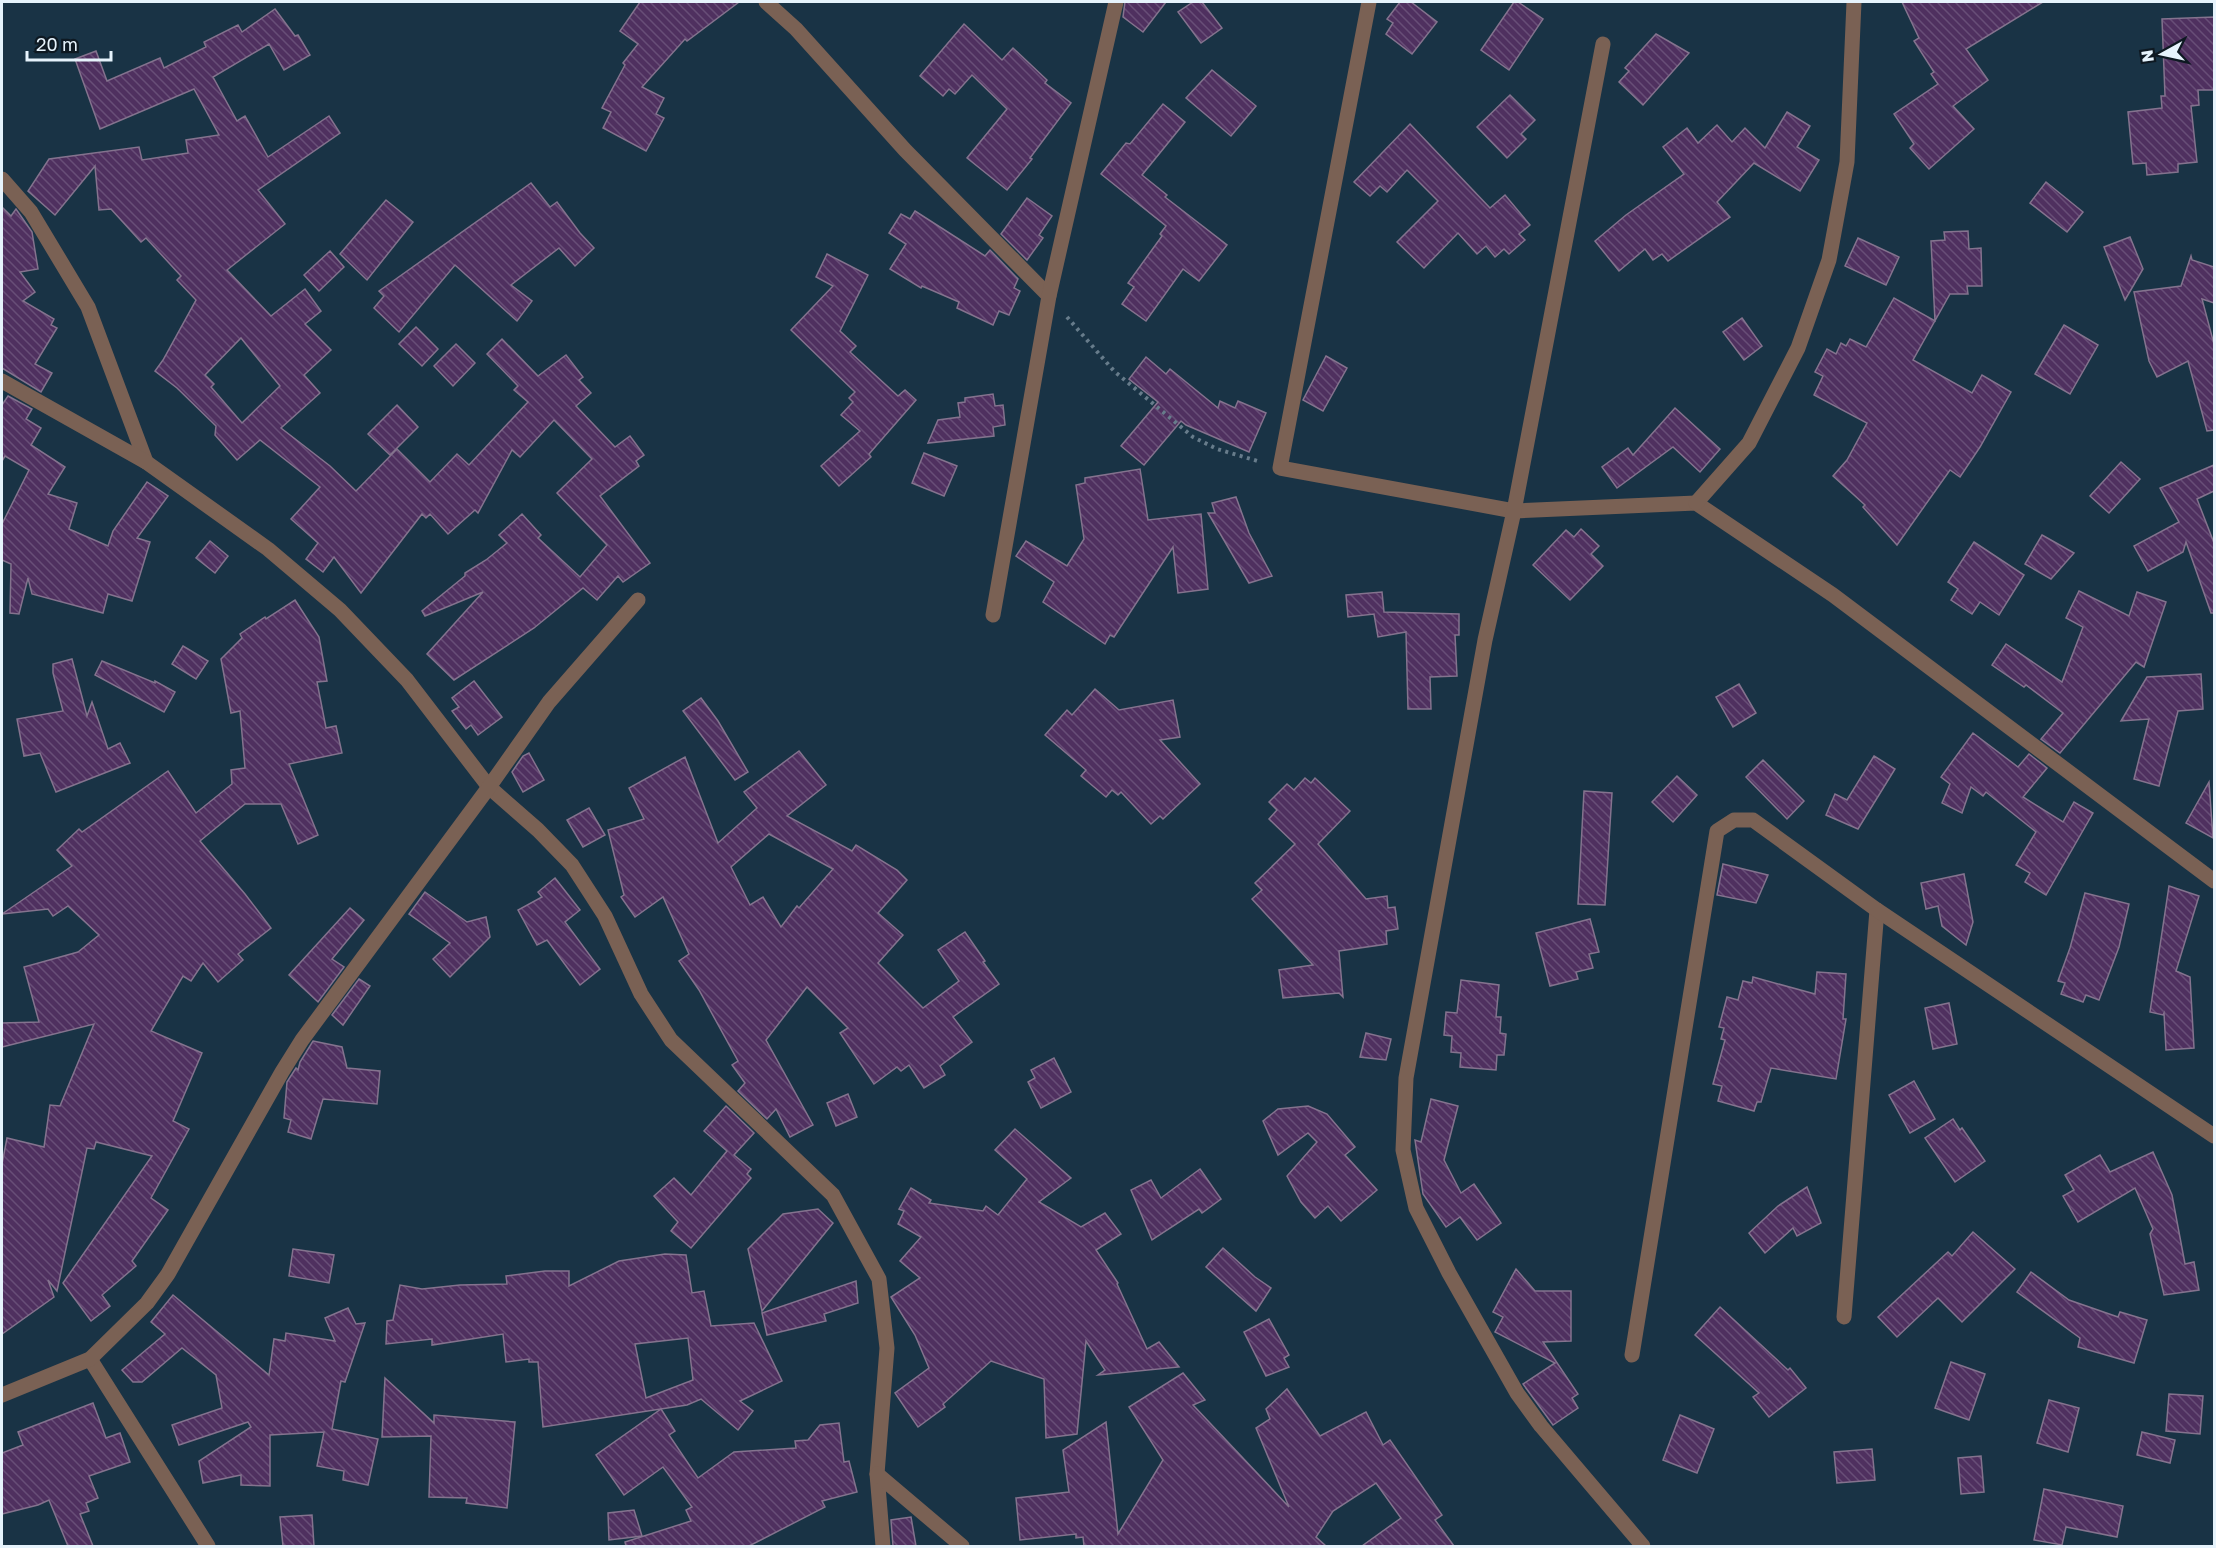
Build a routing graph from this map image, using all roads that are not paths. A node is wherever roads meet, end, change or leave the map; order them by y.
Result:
1 (766, 2) edge
2 (1116, 2) edge
3 (1369, 2) edge
4 (1854, 2) edge
5 (1603, 44) dead end
6 (2, 179) edge
7 (1049, 296) junction
8 (2, 381) edge
9 (146, 462) junction
10 (1696, 503) junction
11 (1514, 511) junction
12 (638, 600) dead end
13 (993, 615) dead end
14 (489, 788) junction
15 (2214, 881) edge
16 (1878, 910) junction
17 (2214, 1136) edge
18 (1844, 1317) dead end
19 (1632, 1355) dead end
20 (90, 1359) junction
21 (3, 1391) edge
22 (877, 1474) junction
23 (208, 1546) edge
24 (883, 1546) edge
25 (962, 1546) edge
26 (1643, 1546) edge

1 - 7 street
2 - 7 street
3 - 11 street
4 - 10 street
5 - 11 street
6 - 9 street
7 - 13 street
8 - 9 street
9 - 14 street
10 - 11 street
10 - 15 street
11 - 26 street
12 - 14 street
14 - 20 street
14 - 22 street
16 - 17 street
16 - 18 street
16 - 19 street
20 - 21 street
20 - 23 street
22 - 24 street
22 - 25 street

